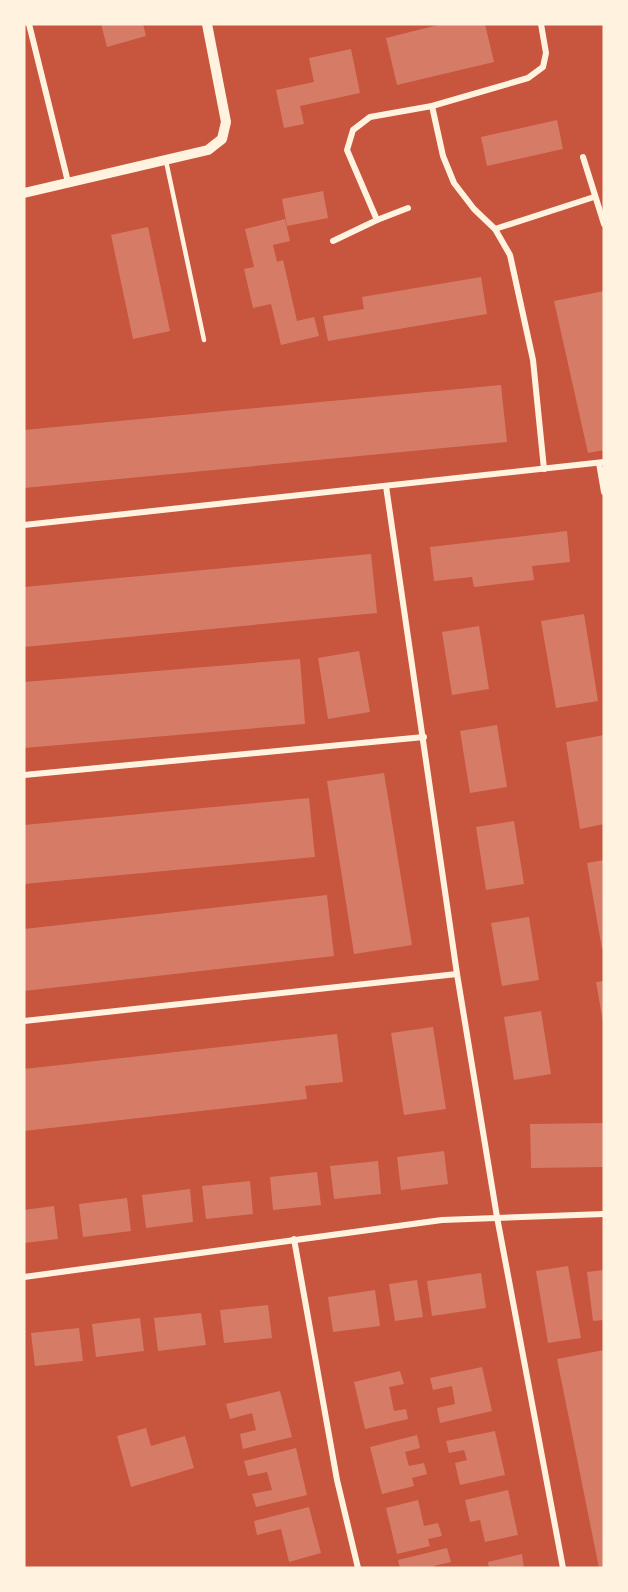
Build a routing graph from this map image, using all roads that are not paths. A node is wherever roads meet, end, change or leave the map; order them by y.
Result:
1 (29, 24) edge
2 (207, 24) edge
3 (542, 24) edge
4 (432, 106) junction
5 (583, 157) dead end
6 (165, 160) junction
7 (68, 182) junction
8 (24, 193) edge
9 (594, 197) junction
10 (408, 208) dead end
11 (377, 220) junction
12 (604, 224) edge
13 (495, 229) junction
14 (333, 241) dead end
15 (204, 340) dead end
16 (602, 462) edge
17 (544, 469) junction
18 (386, 486) junction
19 (604, 492) edge
20 (24, 525) edge
21 (424, 737) junction
22 (24, 775) edge
23 (457, 974) junction
24 (24, 1021) edge
25 (604, 1214) edge
26 (496, 1217) junction
27 (294, 1239) junction
28 (24, 1276) edge
29 (358, 1568) edge
30 (563, 1568) edge

1 - 7 street
2 - 6 street
3 - 4 street
4 - 11 street
4 - 13 street
5 - 9 street
6 - 7 street
6 - 15 lane
7 - 8 street
9 - 12 street
9 - 13 street
10 - 11 street
11 - 14 street
13 - 17 street
16 - 17 street
16 - 19 street
17 - 18 street
18 - 20 street
18 - 21 street
21 - 22 street
21 - 23 street
23 - 24 street
23 - 26 street
25 - 26 street
26 - 27 street
26 - 30 street
27 - 28 street
27 - 29 street

